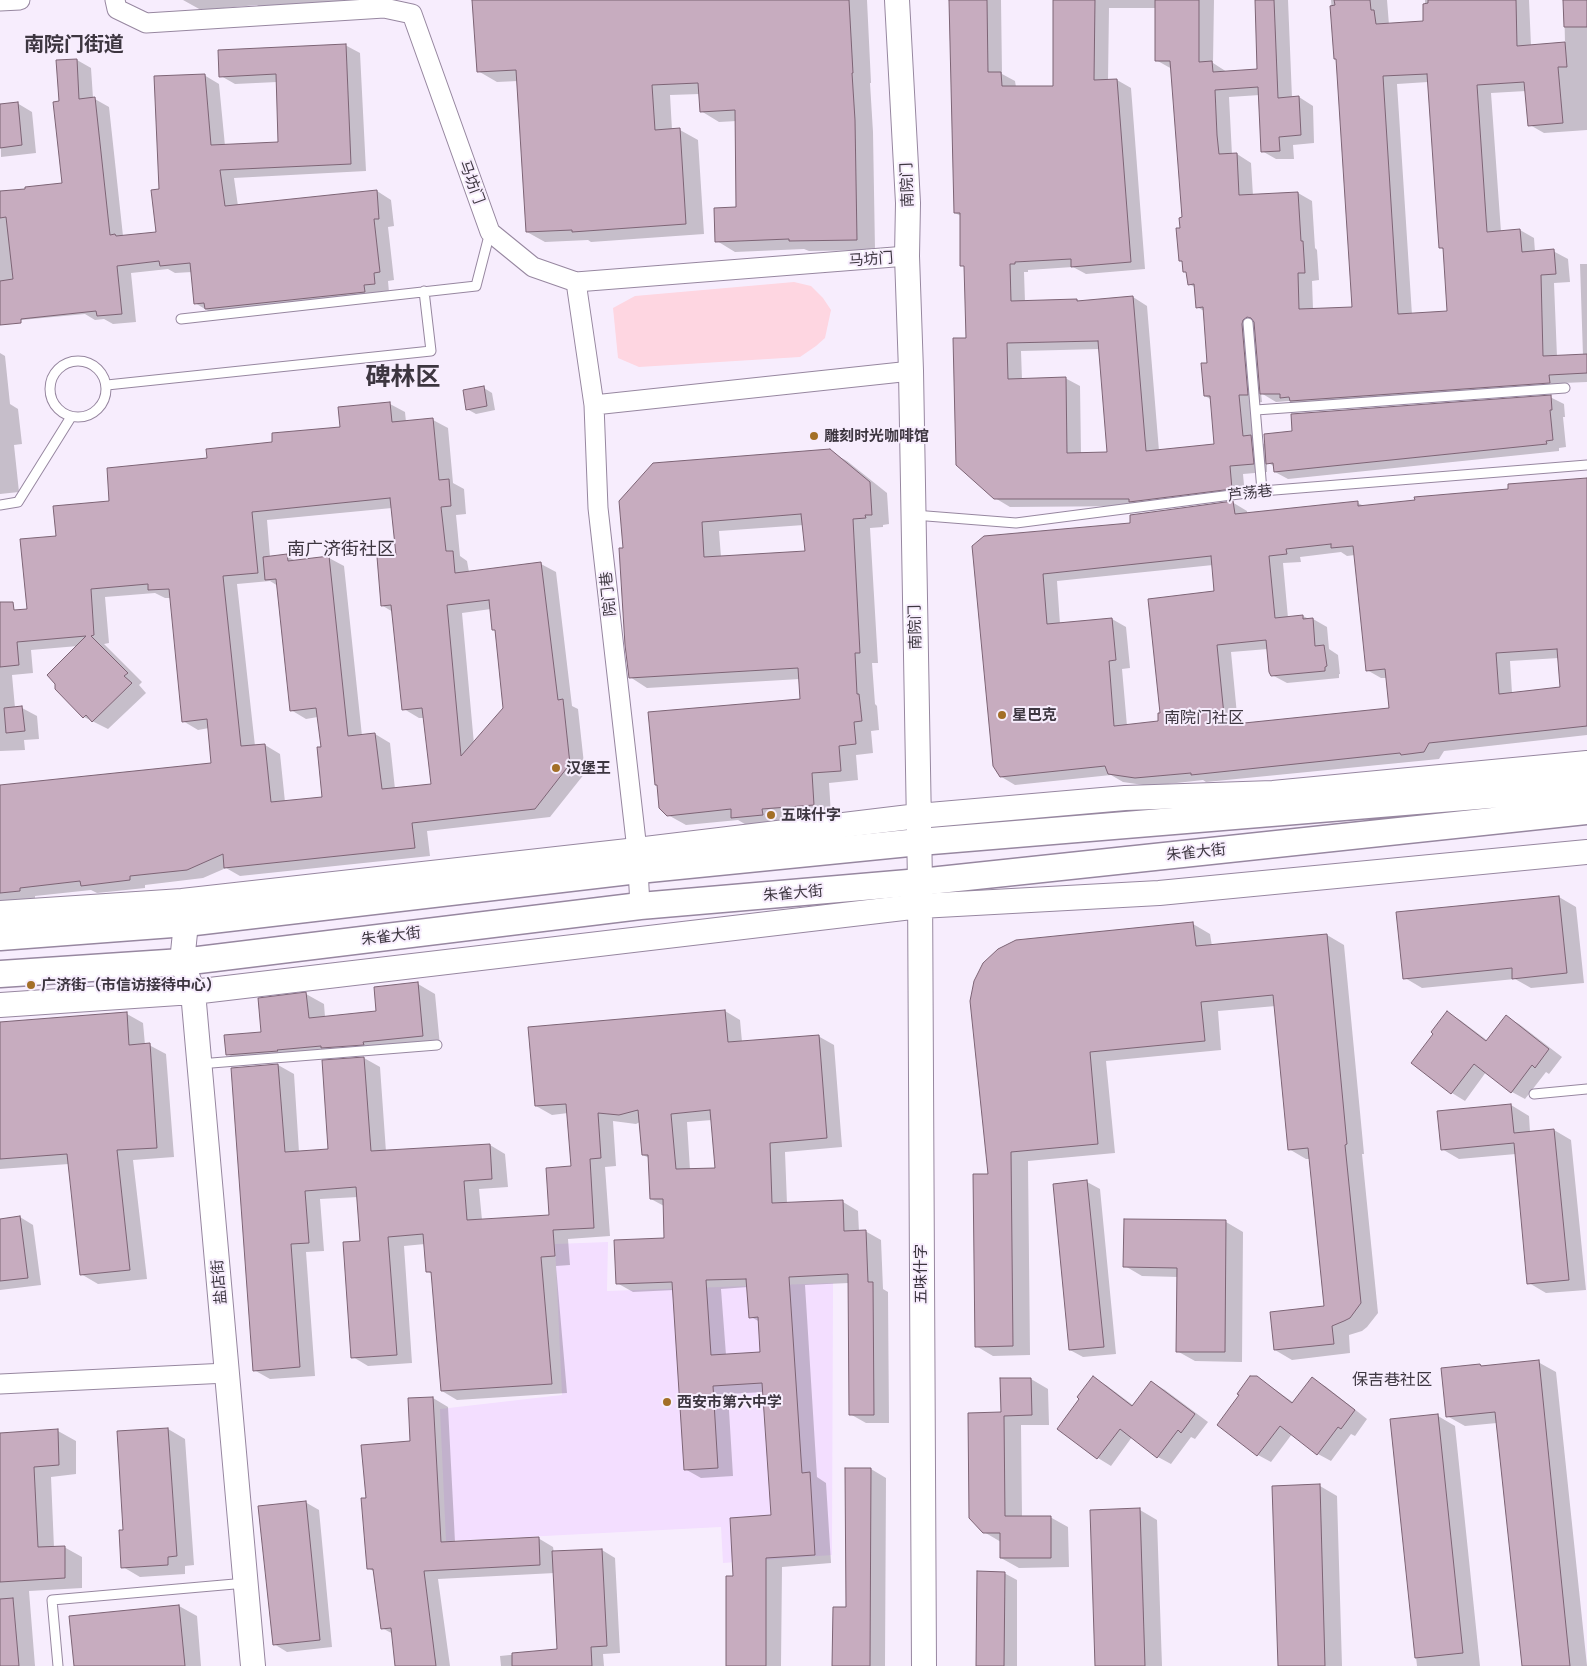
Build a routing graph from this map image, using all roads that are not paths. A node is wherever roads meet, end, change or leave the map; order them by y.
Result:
1 (20, 0) edge
2 (115, 0) edge
3 (897, 0) edge
4 (0, 1) edge
5 (490, 232) junction
6 (907, 256) junction
7 (576, 282) junction
8 (424, 291) junction
9 (181, 319) dead end
10 (1248, 324) dead end
11 (911, 371) junction
12 (107, 385) junction
13 (1565, 388) dead end
14 (594, 405) junction
15 (1256, 410) junction
16 (71, 417) junction
17 (1587, 465) edge
18 (1262, 491) junction
19 (0, 505) edge
20 (913, 515) junction
21 (1587, 764) edge
22 (1587, 787) edge
23 (1587, 811) edge
24 (918, 816) junction
25 (919, 842) junction
26 (1587, 852) edge
27 (638, 860) junction
28 (920, 894) junction
29 (640, 906) junction
30 (184, 912) junction
31 (0, 913) edge
32 (0, 937) edge
33 (182, 962) junction
34 (0, 974) edge
35 (193, 992) junction
36 (0, 1005) edge
37 (437, 1045) dead end
38 (199, 1064) junction
39 (1587, 1089) edge
40 (1534, 1094) dead end
41 (227, 1372) junction
42 (0, 1384) edge
43 (246, 1583) junction
44 (58, 1666) edge
45 (254, 1666) edge
46 (924, 1666) edge

1 - 4 street
2 - 5 street, 马坊门
3 - 6 street, 南院门
5 - 7 street, 马坊门
5 - 8 lane
6 - 7 street, 马坊门
6 - 11 street, 南院门
7 - 14 street, 院门巷
8 - 9 lane
8 - 12 lane
10 - 15 lane
11 - 14 street
11 - 20 street, 南院门
12 - 16 lane
12 - 16 lane
13 - 15 lane
14 - 27 street, 院门巷
15 - 18 lane
16 - 19 lane
17 - 18 lane, 芦荡巷
18 - 20 lane, 芦荡巷
20 - 24 street, 南院门
21 - 24 street
22 - 25 main road
23 - 28 main road, 朱雀大街
24 - 25 street, 南院门
24 - 27 street
25 - 27 main road
25 - 28 street, 南院门
26 - 28 street
27 - 29 street, 院门巷
27 - 30 main road
28 - 29 main road, 朱雀大街
28 - 35 street
28 - 46 street, 五味什字
29 - 33 main road, 朱雀大街
30 - 31 street
30 - 32 main road
30 - 33 street, 盐店街
33 - 34 main road, 朱雀大街
33 - 35 street, 盐店街
35 - 36 street
35 - 38 street, 盐店街
37 - 38 lane
38 - 41 street, 盐店街
39 - 40 lane
41 - 42 street
41 - 43 street, 盐店街
43 - 44 lane
43 - 45 street, 盐店街

